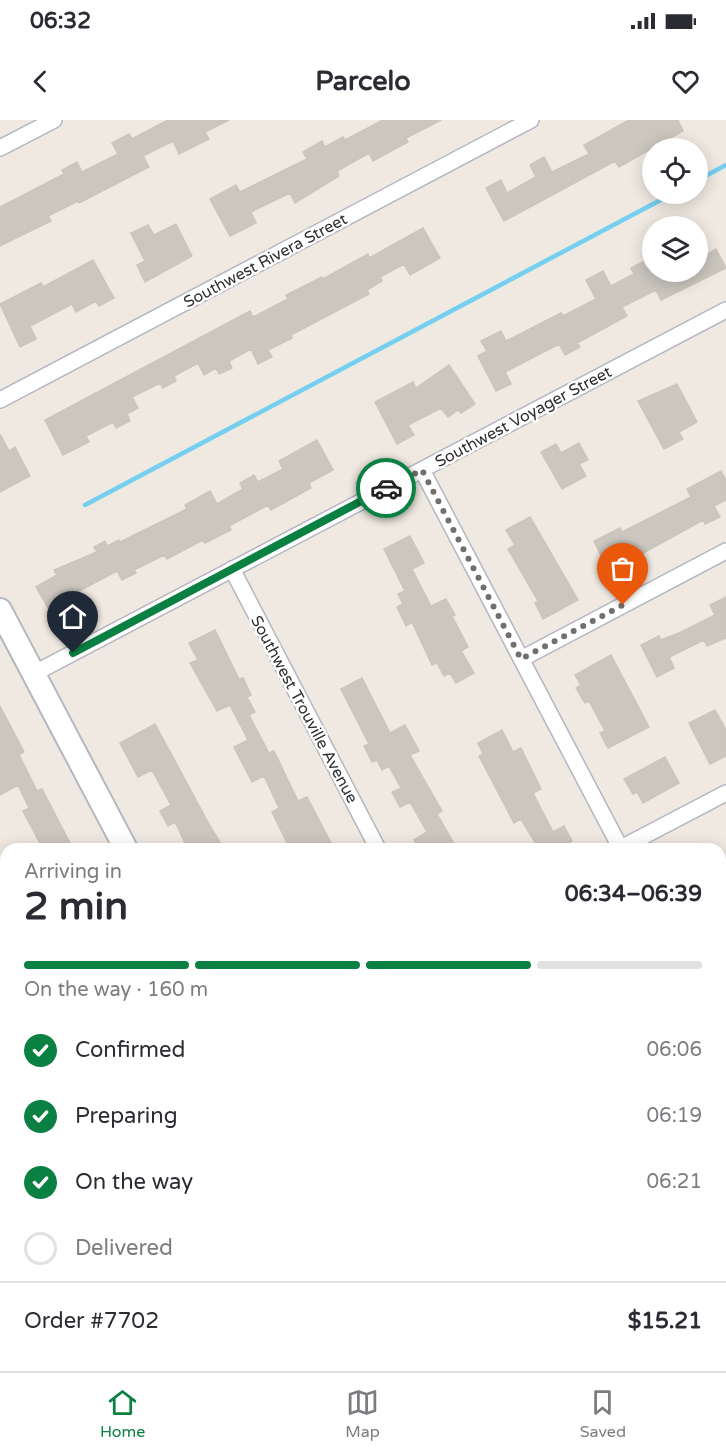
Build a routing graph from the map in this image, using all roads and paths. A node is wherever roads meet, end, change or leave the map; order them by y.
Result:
1 (54, 120) edge
2 (531, 120) edge
3 (0, 148) edge
4 (726, 310) edge
5 (0, 400) edge
6 (422, 470) junction
7 (726, 552) edge
8 (232, 569) junction
9 (0, 610) edge
10 (521, 659) junction
11 (33, 674) junction
12 (726, 793) edge
13 (123, 843) edge
14 (375, 843) edge
15 (618, 843) edge
16 (632, 843) edge

1 - 3 street
2 - 5 street, Southwest Rivera Street
4 - 6 street, Southwest Voyager Street
6 - 8 street, Southwest Voyager Street
6 - 10 street
7 - 10 street
8 - 11 street, Southwest Voyager Street
8 - 14 street, Southwest Trouville Avenue
9 - 11 street
10 - 15 street
11 - 13 street
12 - 16 street

